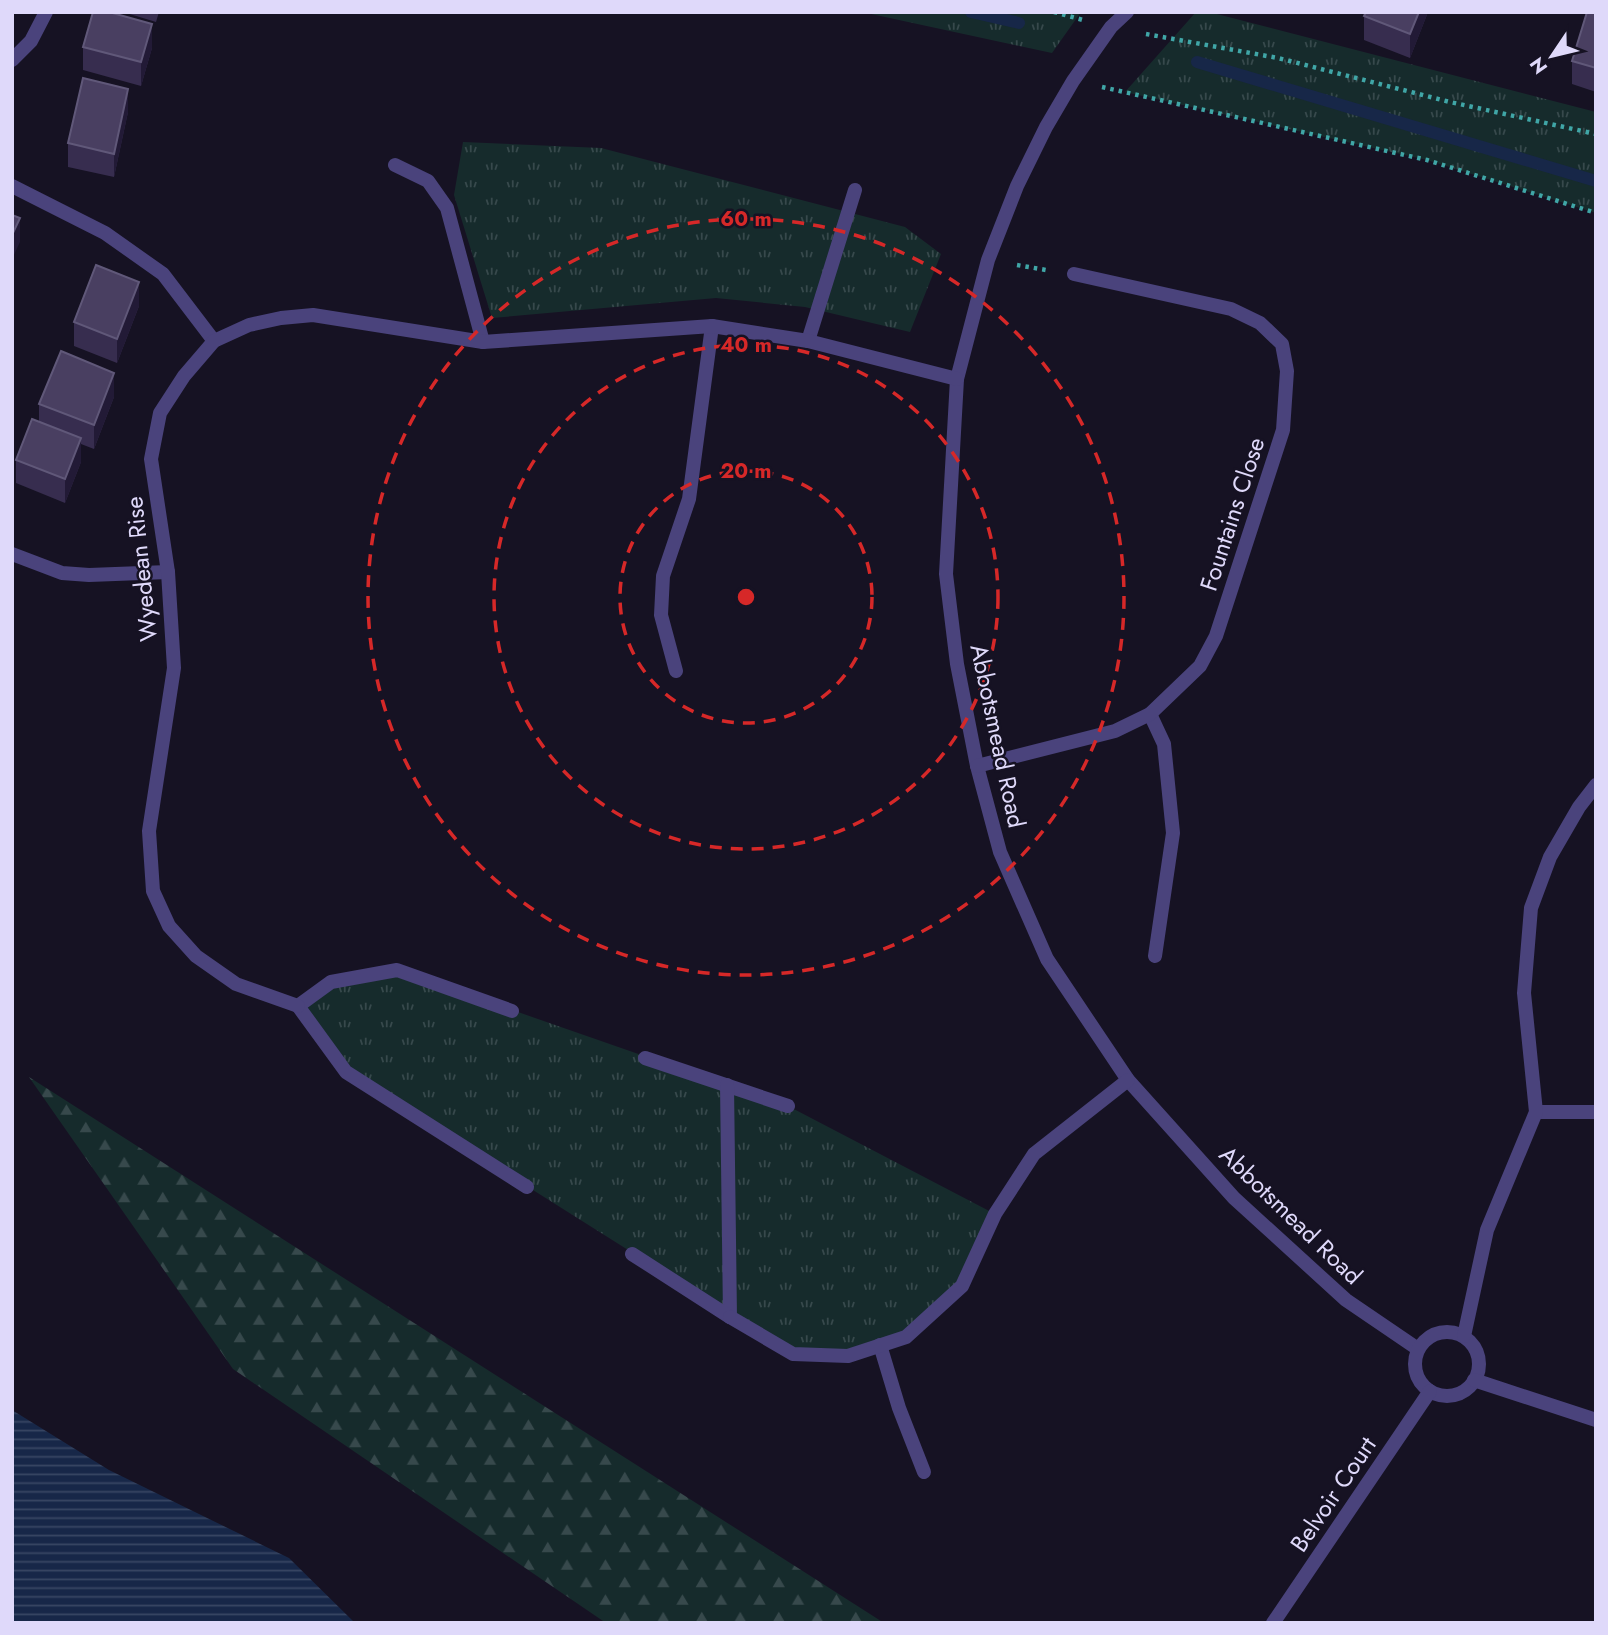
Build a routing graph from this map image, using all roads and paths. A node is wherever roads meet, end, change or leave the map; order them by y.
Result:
1 (46, 12) edge
2 (1054, 12) edge
3 (1127, 12) edge
4 (1111, 27) junction
5 (12, 60) edge
6 (1073, 80) junction
7 (1596, 134) edge
8 (396, 165) dead end
9 (12, 186) edge
10 (855, 190) dead end
11 (1596, 212) edge
12 (988, 260) junction
13 (1074, 274) joint
14 (712, 326) junction
15 (214, 341) junction
16 (808, 341) junction
17 (483, 342) junction
18 (957, 379) junction
19 (12, 554) edge
20 (168, 572) junction
21 (676, 671) dead end
22 (1150, 714) junction
23 (977, 766) junction
24 (1596, 785) edge
25 (1155, 956) dead end
26 (298, 1006) junction
27 (512, 1011) dead end
28 (645, 1058) dead end
29 (1128, 1080) junction
30 (727, 1085) junction
31 (788, 1106) dead end
32 (1536, 1112) junction
33 (1596, 1112) edge
34 (527, 1187) dead end
35 (632, 1254) dead end
36 (730, 1317) junction
37 (1464, 1336) junction
38 (880, 1345) junction
39 (1418, 1349) junction
40 (1475, 1380) junction
41 (1430, 1391) junction
42 (1596, 1420) edge
43 (924, 1472) dead end
44 (1273, 1623) edge

1 - 5 street
2 - 4 path
3 - 4 street, Abbotsmead Road
4 - 6 street, Abbotsmead Road
4 - 7 path
6 - 11 path
6 - 12 street, Abbotsmead Road
8 - 17 street
9 - 15 street
10 - 16 street
12 - 13 path
12 - 18 street, Abbotsmead Road
13 - 22 street, Fountains Close
14 - 16 street, Wyedean Rise
14 - 17 street, Wyedean Rise
14 - 21 street
15 - 17 street, Wyedean Rise
15 - 20 street, Wyedean Rise
16 - 18 street, Wyedean Rise
18 - 23 street, Abbotsmead Road
19 - 20 street
20 - 26 street, Wyedean Rise
22 - 23 street, Fountains Close
22 - 25 street
23 - 29 street, Abbotsmead Road
24 - 32 street
26 - 27 street
26 - 34 street
28 - 30 street
29 - 38 street
29 - 39 street, Abbotsmead Road
30 - 31 street
30 - 36 street
32 - 33 street
32 - 37 street
35 - 36 street
36 - 38 street
37 - 39 street
37 - 40 street
38 - 43 street
39 - 41 street
40 - 41 street
40 - 42 street
41 - 44 street, Belvoir Court

